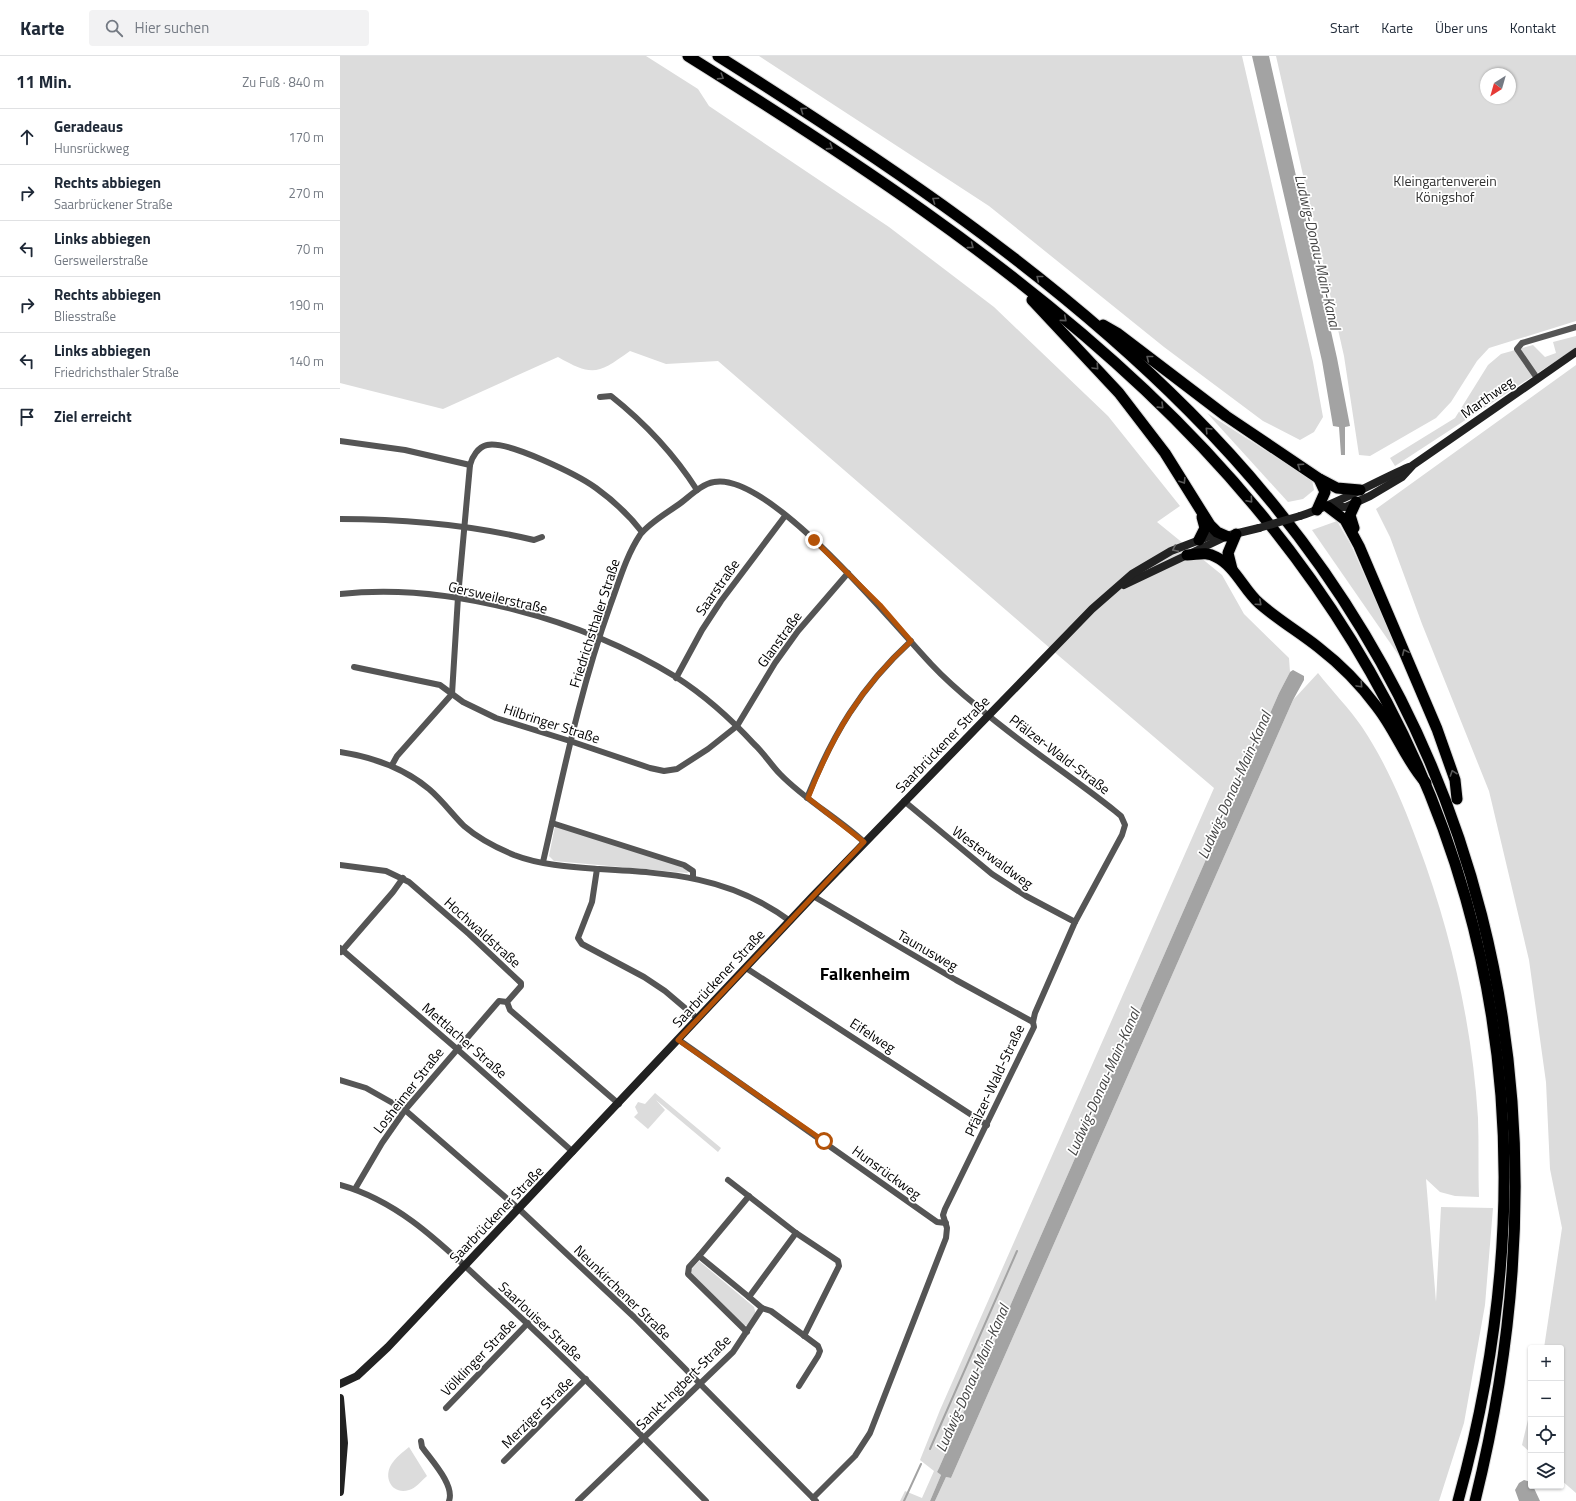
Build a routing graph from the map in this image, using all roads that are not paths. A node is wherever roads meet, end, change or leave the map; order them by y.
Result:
1 (688, 56) edge
2 (718, 56) edge
3 (1012, 277) junction
4 (1080, 312) junction
5 (1576, 327) edge
6 (1576, 352) edge
7 (1537, 378) junction
8 (600, 397) dead end
9 (340, 441) edge
10 (470, 465) junction
11 (1318, 478) junction
12 (1381, 485) junction
13 (1363, 489) junction
14 (697, 490) junction
15 (1356, 502) junction
16 (1328, 506) junction
17 (1200, 509) junction
18 (1317, 510) junction
19 (785, 516) junction
20 (340, 519) edge
21 (463, 528) junction
22 (642, 532) junction
23 (1231, 535) junction
24 (542, 537) dead end
25 (1199, 540) junction
26 (1359, 546) junction
27 (1186, 555) junction
28 (848, 573) junction
29 (1234, 573) junction
30 (1115, 589) junction
31 (340, 594) edge
32 (458, 598) junction
33 (599, 638) junction
34 (911, 641) junction
35 (354, 667) dead end
36 (676, 678) junction
37 (452, 694) junction
38 (988, 715) junction
39 (737, 726) junction
40 (570, 741) junction
41 (340, 752) edge
42 (392, 765) junction
43 (1433, 792) junction
44 (808, 798) junction
45 (904, 801) junction
46 (1458, 812) junction
47 (552, 822) junction
48 (864, 842) junction
49 (543, 862) junction
50 (340, 865) edge
51 (597, 869) junction
52 (694, 877) junction
53 (403, 878) junction
54 (813, 896) junction
55 (790, 920) junction
56 (1075, 922) junction
57 (1495, 926) dead end
58 (341, 951) edge
59 (746, 968) junction
60 (508, 1002) junction
61 (698, 1019) junction
62 (1033, 1022) junction
63 (678, 1040) junction
64 (457, 1048) junction
65 (340, 1080) edge
66 (619, 1104) junction
67 (405, 1110) junction
68 (987, 1125) junction
69 (573, 1152) junction
70 (728, 1180) dead end
71 (340, 1185) edge
72 (355, 1189) junction
73 (749, 1196) junction
74 (518, 1210) junction
75 (946, 1223) junction
76 (796, 1232) junction
77 (699, 1256) junction
78 (464, 1266) junction
79 (749, 1297) junction
80 (762, 1308) junction
81 (528, 1324) junction
82 (1517, 1327) dead end
83 (747, 1332) junction
84 (804, 1336) junction
85 (586, 1379) junction
86 (340, 1384) edge
87 (700, 1384) junction
88 (799, 1386) dead end
89 (340, 1398) edge
90 (446, 1408) dead end
91 (644, 1438) junction
92 (421, 1441) dead end
93 (504, 1461) dead end
94 (340, 1492) edge
95 (704, 1499) edge
96 (814, 1499) edge
97 (449, 1501) edge
98 (578, 1501) edge
99 (696, 1501) edge
100 (1458, 1501) edge
101 (1475, 1501) edge

1 -> 3 highway
4 -> 2 highway
3 -> 17 highway
3 -> 43 highway
11 -> 4 highway
46 -> 4 highway
5 - 7 street
6 - 7 main road, Marthweg
7 - 12 main road, Marthweg
8 - 14 street
9 - 10 street
10 - 21 street
10 - 22 street
11 - 13 highway
11 - 18 highway
12 - 13 main road, Marthweg
12 - 15 main road, Marthweg
13 - 16 main road, Marthweg
14 - 19 street, Friedrichsthaler Straße
14 - 22 street, Friedrichsthaler Straße
15 - 16 main road, Marthweg
15 - 26 highway
16 - 18 main road, Marthweg
16 - 26 highway
17 - 23 highway
17 - 25 highway
18 - 23 main road, Marthweg, bridge
19 - 28 street, Friedrichsthaler Straße
19 - 36 street, Saarstraße
20 - 21 street
21 - 24 street
21 - 32 street
22 - 33 street, Friedrichsthaler Straße
23 - 25 main road, Saarbrückener Straße
23 - 27 main road, Saarbrückener Straße
23 - 29 highway
25 -> 30 main road, Saarbrückener Straße
46 -> 26 highway
27 - 29 highway
27 - 30 main road, Saarbrückener Straße
28 - 34 street, Friedrichsthaler Straße
28 - 39 street, Glanstraße
29 -> 43 highway
30 - 38 main road, Saarbrückener Straße
31 - 32 street, Gersweilerstraße
32 - 33 street, Gersweilerstraße
32 - 37 street
33 - 36 street, Gersweilerstraße
33 - 40 street, Friedrichsthaler Straße
34 - 38 street, Friedrichsthaler Straße
34 - 44 street
35 - 37 street, Hilbringer Straße
36 - 39 street, Gersweilerstraße
37 - 40 street, Hilbringer Straße
37 - 42 street
38 - 45 main road, Saarbrückener Straße
38 - 56 street, Pfälzer-Wald-Straße
39 - 40 street, Hilbringer Straße
39 - 44 street, Gersweilerstraße
40 - 47 street, Friedrichsthaler Straße
41 - 42 street
42 - 49 street
43 - 100 highway
44 - 48 street, Gersweilerstraße
45 - 48 main road, Saarbrückener Straße
45 - 56 street, Westerwaldweg
46 - 57 highway
47 - 49 street, Friedrichsthaler Straße
47 - 52 street
48 - 54 main road, Saarbrückener Straße
49 - 51 street
50 - 53 street, Hochwaldstraße
51 - 52 street
51 - 61 street
52 - 55 street
53 - 58 street
53 - 60 street, Hochwaldstraße
54 - 55 main road, Saarbrückener Straße
54 - 62 street, Taunusweg
55 - 59 main road, Saarbrückener Straße
56 - 62 street, Pfälzer-Wald-Straße
58 - 64 street, Mettlacher Straße
59 - 61 main road, Saarbrückener Straße
59 - 68 street, Eifelweg
60 - 64 street, Losheimer Straße
60 - 66 street
61 - 63 main road, Saarbrückener Straße
62 - 68 street, Pfälzer-Wald-Straße
63 - 66 main road, Saarbrückener Straße
63 - 75 street, Hunsrückweg
64 - 67 street, Losheimer Straße
64 - 69 street, Mettlacher Straße
65 - 67 street, Neunkirchener Straße
66 - 69 main road, Saarbrückener Straße
67 - 72 street, Losheimer Straße
67 - 74 street, Neunkirchener Straße
68 - 75 street, Pfälzer-Wald-Straße
69 - 74 main road, Saarbrückener Straße
70 - 73 street
71 - 72 street, Saarlouiser Straße
72 - 78 street, Saarlouiser Straße
73 - 76 street
73 - 77 street
74 - 78 main road, Saarbrückener Straße
74 - 87 street, Neunkirchener Straße
75 - 96 street, Pfälzer-Wald-Straße
76 - 79 street
76 - 84 street
77 - 79 street
77 - 83 street
78 - 81 street, Saarlouiser Straße
78 - 86 main road, Saarbrückener Straße
79 - 80 street
80 - 83 street, Sankt-Ingbert-Straße
80 - 84 street
81 - 85 street, Saarlouiser Straße
81 - 90 street, Völklinger Straße
82 - 101 highway
83 - 87 street, Sankt-Ingbert-Straße
84 - 88 street
85 - 91 street, Saarlouiser Straße
85 - 93 street, Merziger Straße
87 - 91 street, Sankt-Ingbert-Straße
87 - 96 street, Neunkirchener Straße
89 - 94 main road
91 - 95 street, Saarlouiser Straße
91 - 98 street, Sankt-Ingbert-Straße
92 - 97 street
95 - 99 street

